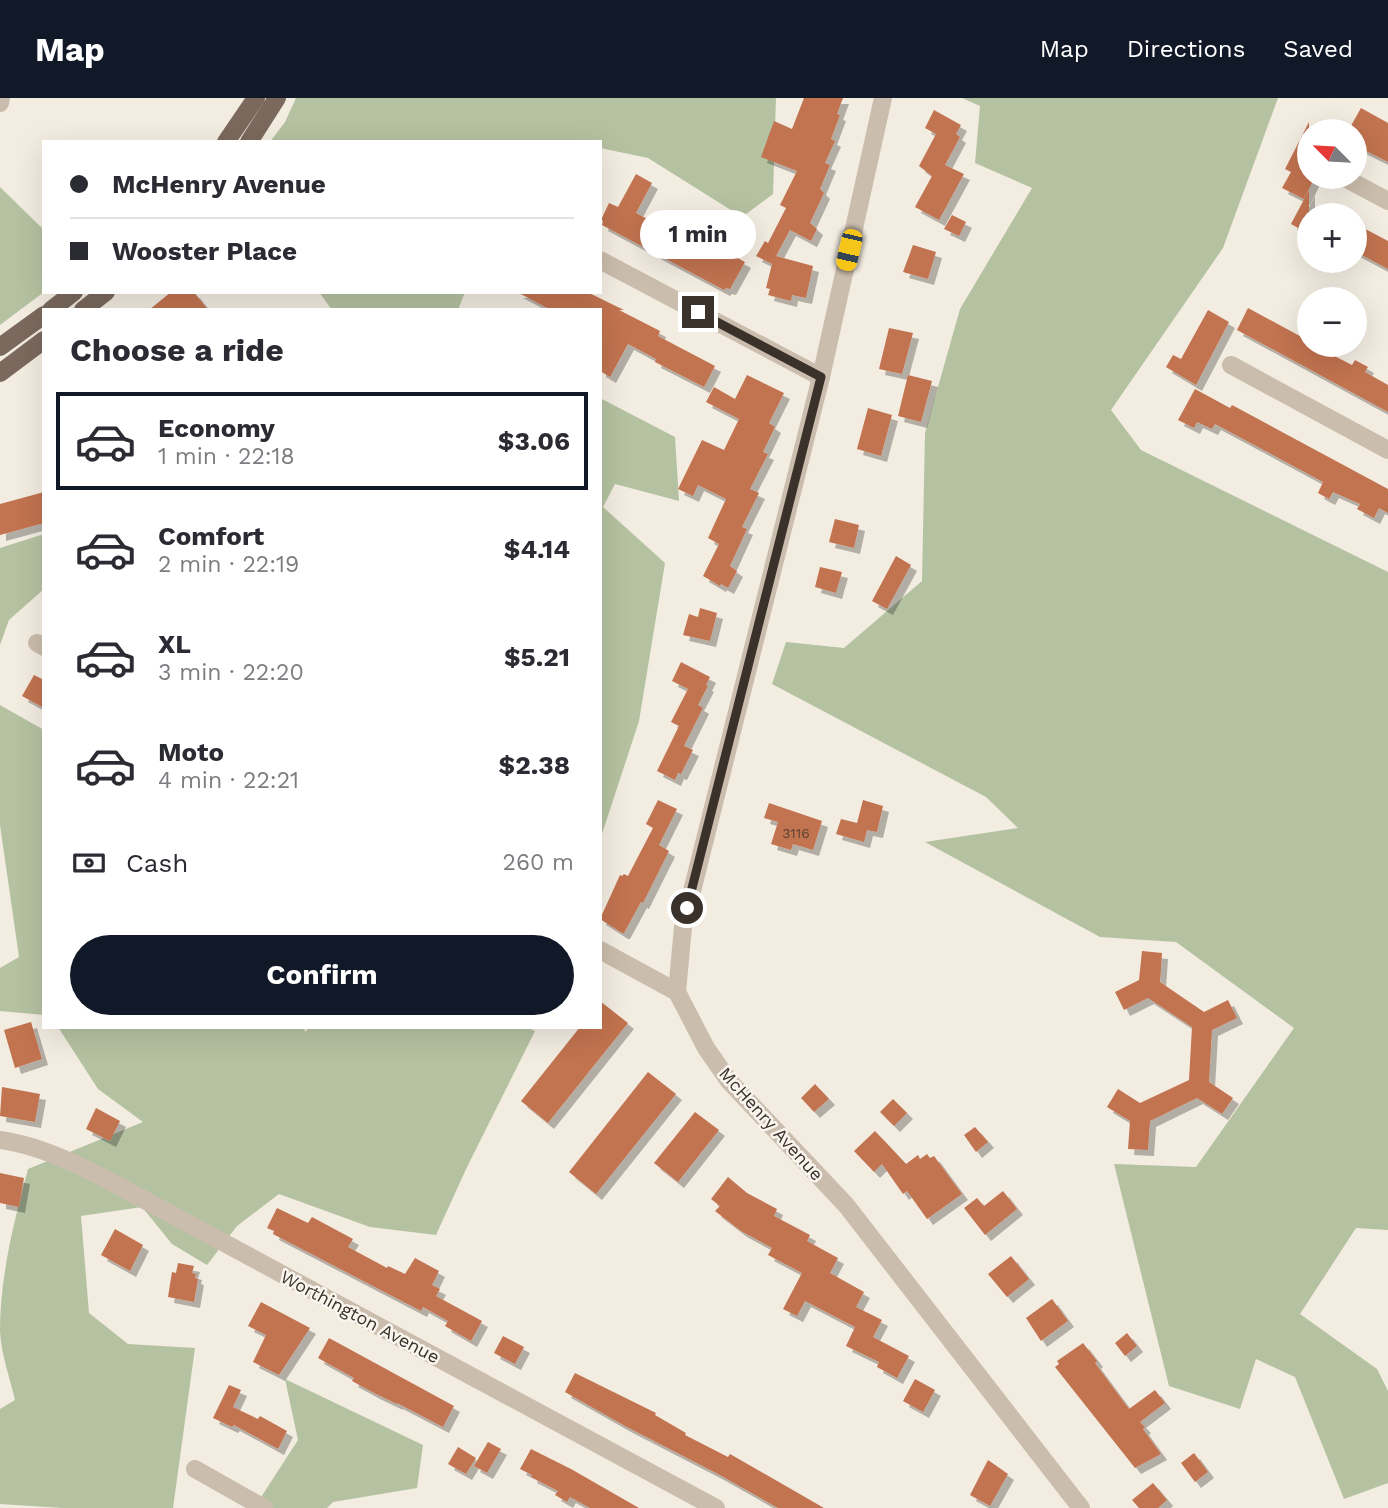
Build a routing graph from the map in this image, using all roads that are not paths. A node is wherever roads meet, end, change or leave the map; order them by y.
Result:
1 (1, 98) edge
2 (256, 98) edge
3 (277, 98) edge
4 (883, 98) edge
5 (0, 103) edge
6 (227, 140) edge
7 (250, 140) edge
8 (1366, 189) edge
9 (1388, 201) edge
10 (602, 261) edge
11 (71, 294) edge
12 (103, 294) edge
13 (54, 308) edge
14 (86, 308) edge
15 (42, 316) edge
16 (42, 342) edge
17 (0, 347) edge
18 (1231, 365) dead end
19 (0, 373) edge
20 (821, 377) junction
21 (1388, 450) edge
22 (602, 951) edge
23 (677, 992) junction
24 (0, 1140) edge
25 (195, 1469) dead end
26 (264, 1508) edge
27 (716, 1508) edge
28 (1081, 1508) edge

1 - 5 street
2 - 6 main road
3 - 7 main road
4 - 20 street
8 - 9 street
10 - 20 street
11 - 13 main road
12 - 14 main road
15 - 17 main road
16 - 19 main road
18 - 21 street
20 - 23 street
22 - 23 street
23 - 28 street, McHenry Avenue
24 - 27 street, Worthington Avenue
25 - 26 street

